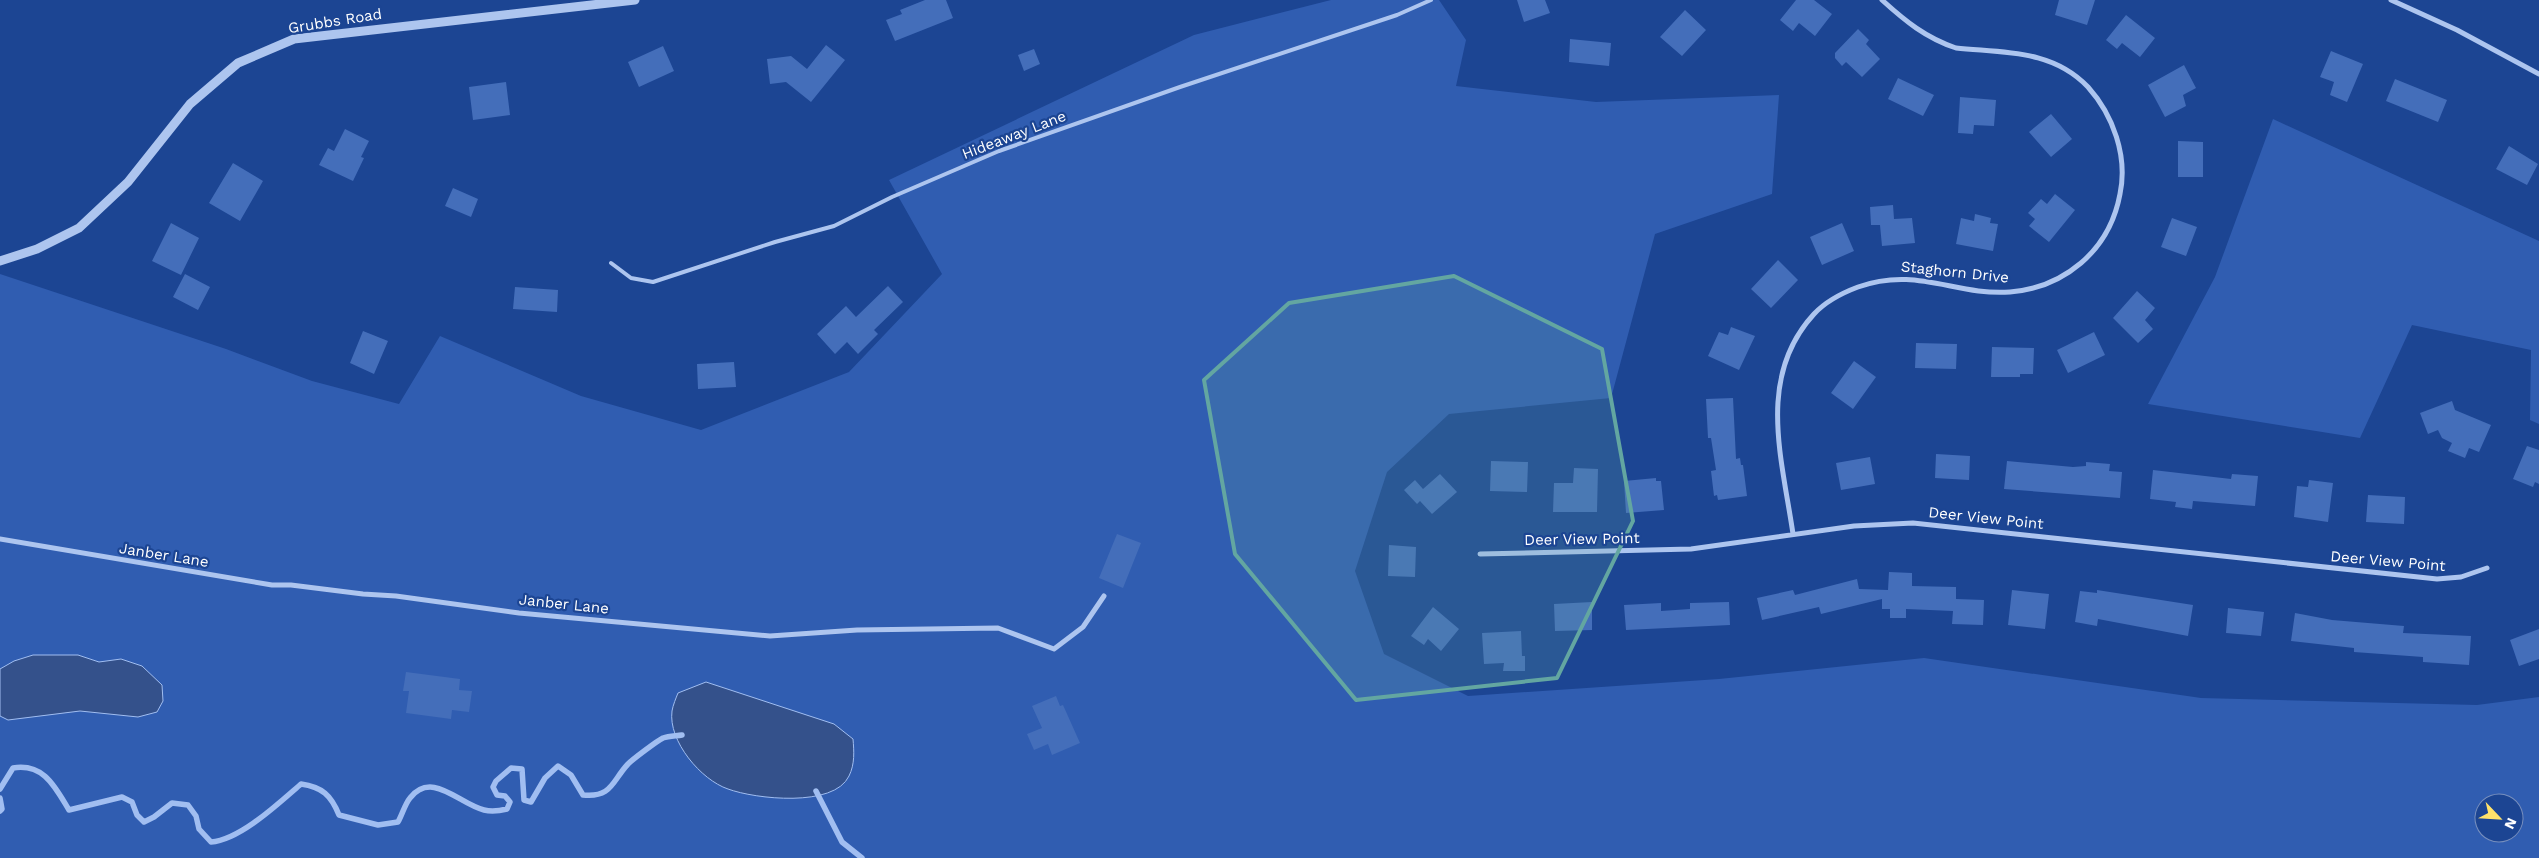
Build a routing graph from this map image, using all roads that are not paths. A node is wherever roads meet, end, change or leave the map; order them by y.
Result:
1 (635, 0) edge
2 (1431, 0) edge
3 (1882, 0) edge
4 (2391, 0) edge
5 (2539, 74) edge
6 (0, 261) edge
7 (611, 263) dead end
8 (1793, 534) junction
9 (0, 539) edge
10 (1480, 554) dead end
11 (2487, 568) dead end
12 (1104, 596) dead end

1 - 6 street, Grubbs Road
2 - 7 lane, Hideaway Lane
3 - 8 street, Staghorn Drive
4 - 5 street
8 - 10 street, Deer View Point
8 - 11 street, Deer View Point
9 - 12 street, Janber Lane

